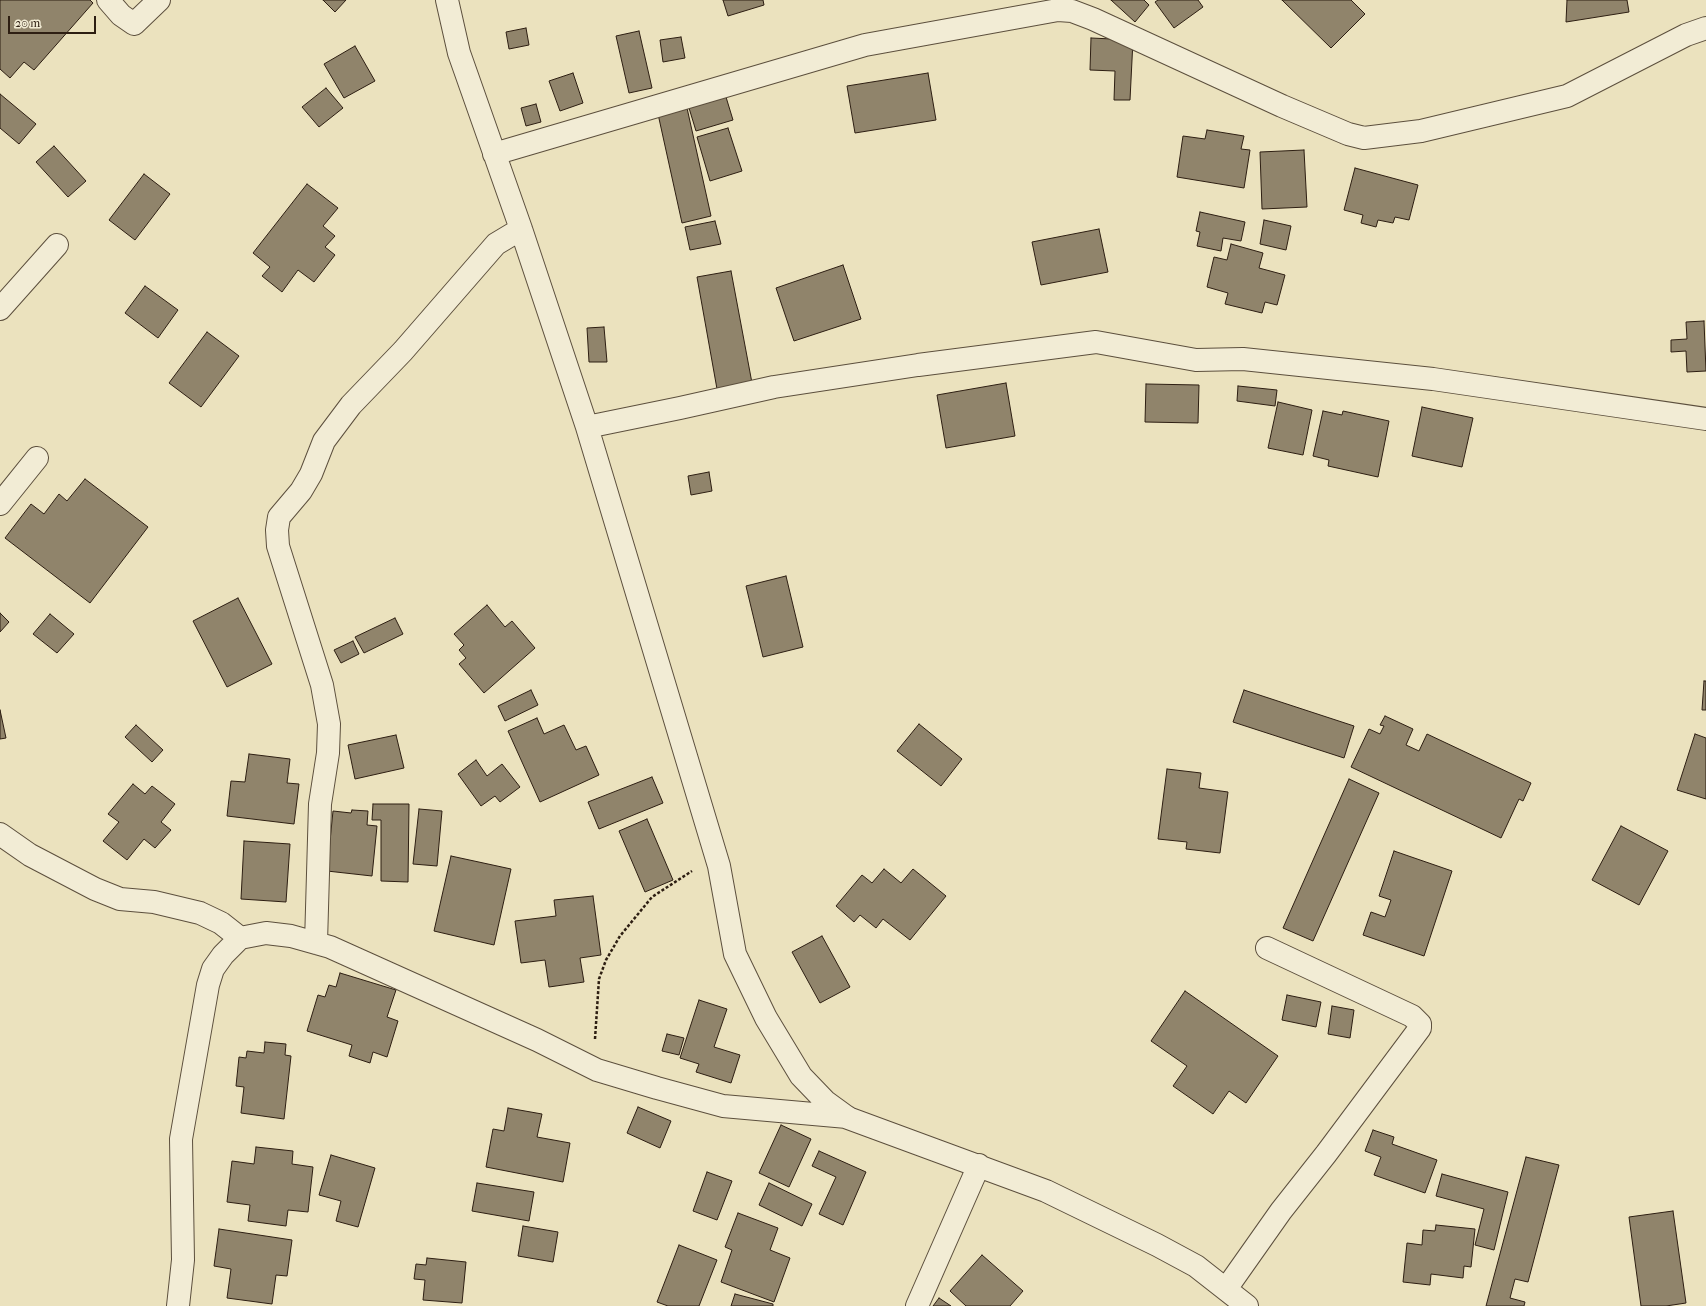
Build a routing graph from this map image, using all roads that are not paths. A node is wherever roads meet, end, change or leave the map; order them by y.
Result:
1 (108, 0) edge
2 (159, 0) edge
3 (447, 0) edge
4 (1083, 7) edge
5 (1706, 28) edge
6 (494, 154) junction
7 (521, 229) junction
8 (57, 245) dead end
9 (0, 309) edge
10 (1706, 419) edge
11 (587, 427) junction
12 (37, 458) dead end
13 (0, 504) edge
14 (0, 834) edge
15 (240, 938) junction
16 (316, 943) junction
17 (1267, 948) dead end
18 (848, 1118) junction
19 (980, 1165) junction
20 (1226, 1289) junction
21 (178, 1306) edge
22 (917, 1306) edge
23 (1247, 1306) edge

1 - 2 street
3 - 6 street
4 - 5 street
4 - 6 street
6 - 7 street
7 - 11 street
7 - 16 street
8 - 9 street
10 - 11 street
11 - 18 street
12 - 13 street
14 - 15 street
15 - 16 street
15 - 21 street
16 - 18 street
17 - 20 street
18 - 19 street
19 - 20 street
19 - 22 street
20 - 23 street

